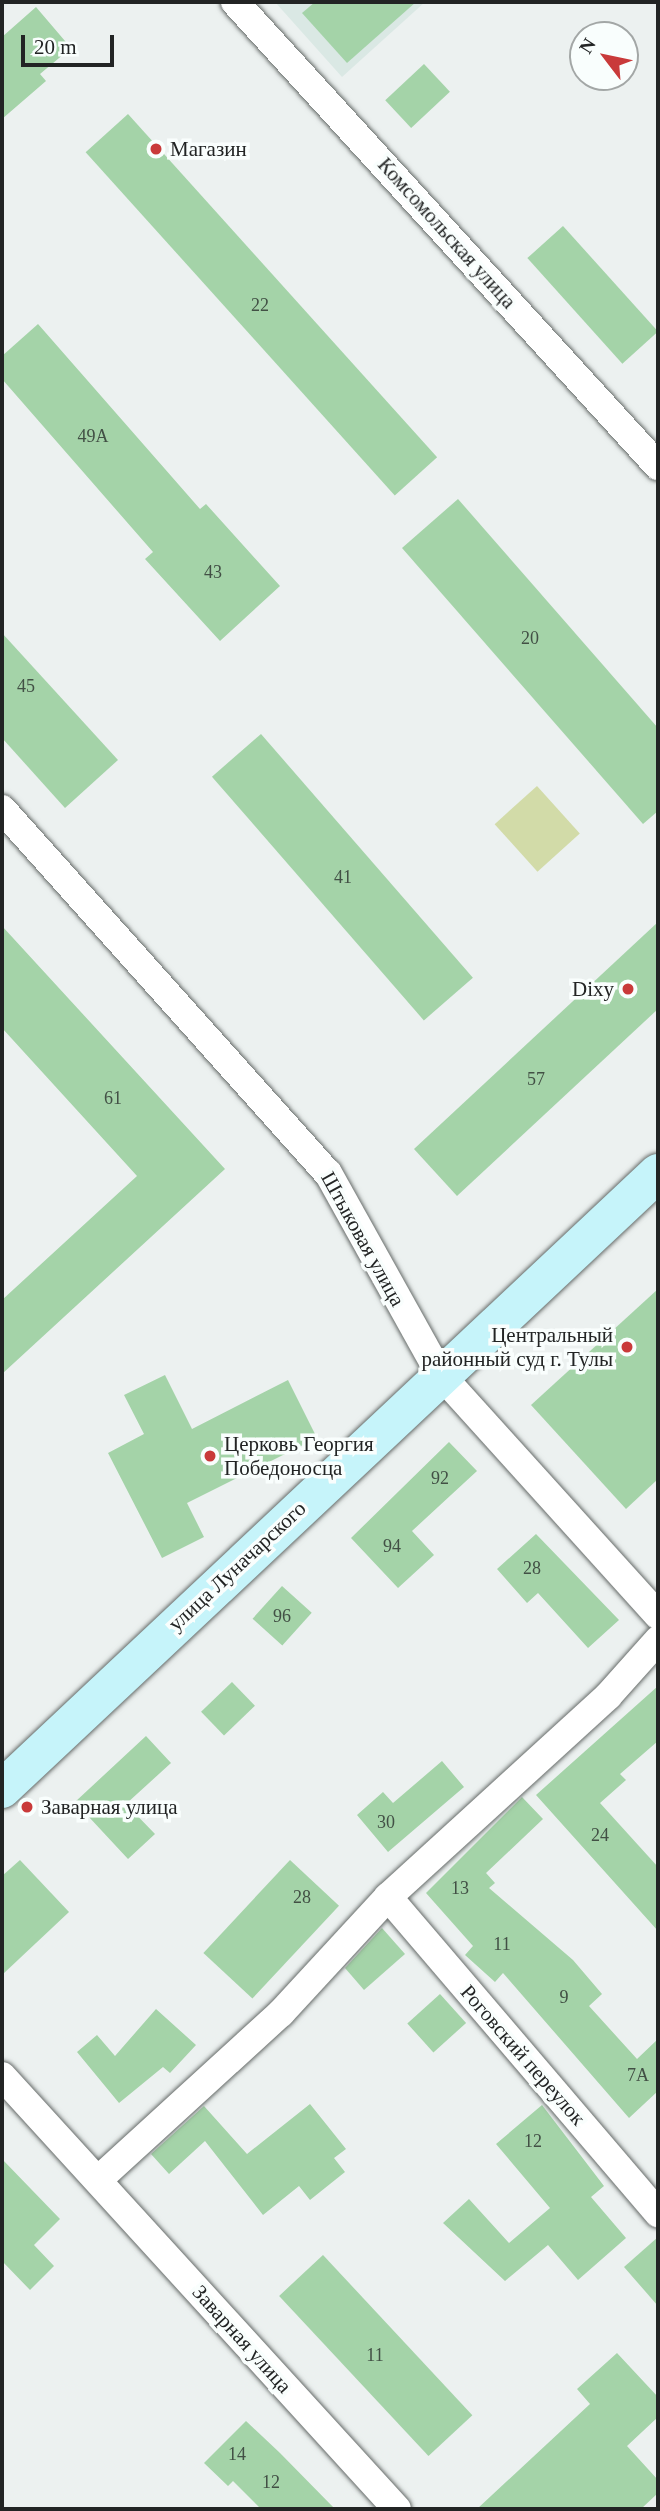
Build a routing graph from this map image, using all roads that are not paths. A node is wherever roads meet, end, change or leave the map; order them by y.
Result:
1 (235, 2) edge
2 (658, 466) edge
3 (2, 809) edge
4 (658, 1173) edge
5 (440, 1374) junction
6 (658, 1615) edge
7 (658, 1640) edge
8 (2, 1789) edge
9 (388, 1897) junction
10 (2, 2076) edge
11 (98, 2180) junction
12 (658, 2213) edge
13 (397, 2509) edge

1 - 2 street, Комсомольская улица
3 - 5 street, Штыковая улица
4 - 5 main road, улица Луначарского
5 - 6 street, Штыковая улица
5 - 8 main road, улица Луначарского
7 - 9 street
9 - 11 street
9 - 12 street, Роговский переулок
10 - 11 street, Заварная улица
11 - 13 street, Заварная улица

